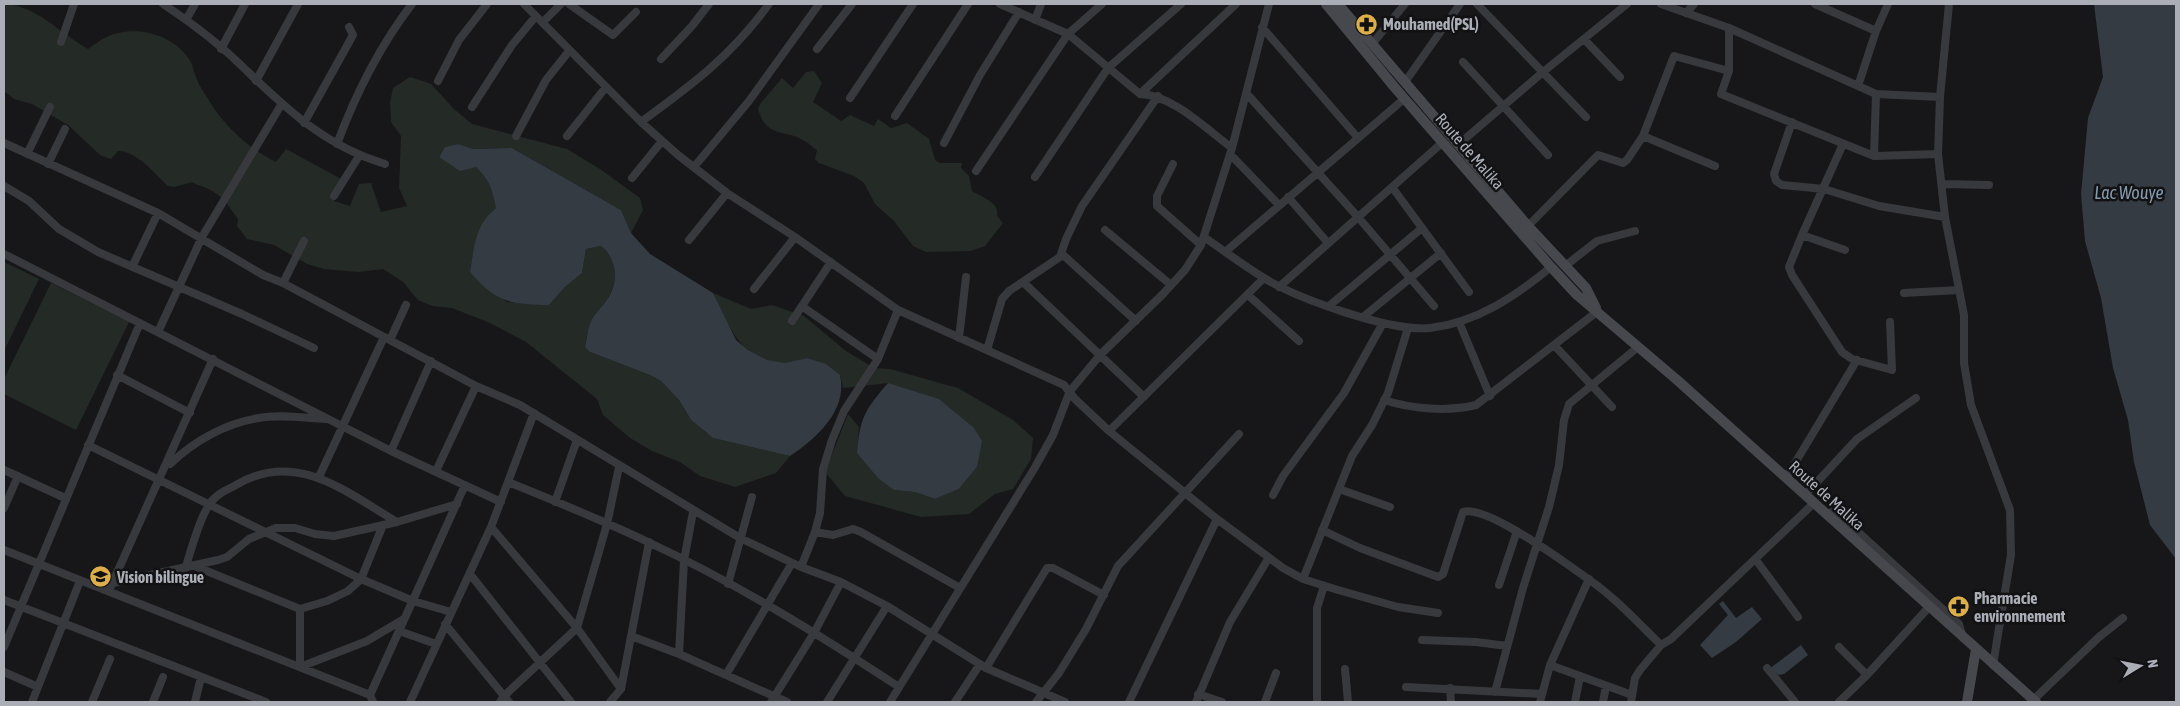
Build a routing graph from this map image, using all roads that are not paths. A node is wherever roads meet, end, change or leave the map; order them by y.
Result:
1 (74, 4) edge
2 (163, 4) edge
3 (195, 4) edge
4 (245, 4) edge
5 (298, 4) edge
6 (412, 4) edge
7 (487, 4) edge
8 (524, 4) edge
9 (561, 4) edge
10 (569, 4) edge
11 (709, 4) edge
12 (769, 4) edge
13 (819, 4) edge
14 (852, 4) edge
15 (913, 4) edge
16 (968, 4) edge
17 (1000, 4) edge
18 (1041, 4) edge
19 (1102, 4) edge
20 (1181, 4) edge
21 (1236, 4) edge
22 (1269, 4) edge
23 (1326, 4) edge
24 (1338, 4) edge
25 (1404, 4) edge
26 (1460, 4) edge
27 (1477, 4) edge
28 (1627, 4) edge
29 (1661, 4) edge
30 (1694, 4) edge
31 (1816, 4) edge
32 (1888, 4) edge
33 (1949, 4) edge
34 (636, 12) dead end
35 (1019, 12) junction
36 (1686, 13) junction
37 (536, 16) junction
38 (186, 20) junction
39 (1035, 20) junction
40 (543, 22) junction
41 (349, 27) dead end
42 (1262, 28) junction
43 (1729, 28) junction
44 (1876, 31) junction
45 (1068, 34) junction
46 (1584, 38) junction
47 (61, 42) dead end
48 (1372, 44) junction
49 (221, 49) junction
50 (817, 49) dead end
51 (569, 50) junction
52 (661, 59) dead end
53 (1462, 62) dead end
54 (1108, 68) junction
55 (1729, 71) junction
56 (1543, 72) junction
57 (1620, 77) dead end
58 (256, 81) junction
59 (438, 81) dead end
60 (1405, 82) junction
61 (1858, 86) junction
62 (606, 87) junction
63 (1140, 94) junction
64 (1247, 94) junction
65 (1876, 94) junction
66 (1158, 96) junction
67 (1940, 97) junction
68 (850, 98) dead end
69 (1404, 99) junction
70 (281, 104) junction
71 (1503, 106) junction
72 (50, 107) dead end
73 (472, 107) dead end
74 (896, 116) dead end
75 (1586, 117) dead end
76 (641, 122) junction
77 (1792, 122) junction
78 (304, 123) junction
79 (65, 129) dead end
80 (516, 136) dead end
81 (567, 136) dead end
82 (1643, 136) junction
83 (1358, 138) junction
84 (662, 141) junction
85 (1443, 142) junction
86 (4, 143) edge
87 (944, 143) dead end
88 (337, 144) junction
89 (1459, 144) junction
90 (1844, 144) junction
91 (1231, 151) junction
92 (27, 154) junction
93 (1938, 154) junction
94 (1548, 155) dead end
95 (359, 156) junction
96 (1874, 156) junction
97 (48, 164) junction
98 (385, 164) dead end
99 (1173, 164) dead end
100 (1716, 166) dead end
101 (694, 167) junction
102 (976, 171) dead end
103 (1318, 172) junction
104 (1035, 177) dead end
105 (632, 178) dead end
106 (1942, 184) junction
107 (1990, 185) dead end
108 (4, 186) edge
109 (1392, 187) junction
110 (1824, 189) junction
111 (727, 193) junction
112 (334, 196) dead end
113 (1288, 197) junction
114 (1279, 205) junction
115 (158, 213) junction
116 (1358, 217) junction
117 (1945, 217) junction
118 (1528, 226) junction
119 (1422, 228) junction
120 (1105, 230) dead end
121 (1635, 231) dead end
122 (1802, 235) junction
123 (202, 237) junction
124 (795, 237) junction
125 (1204, 237) junction
126 (689, 240) dead end
127 (304, 241) dead end
128 (1328, 243) junction
129 (1201, 245) junction
130 (1845, 250) dead end
131 (1225, 252) junction
132 (1440, 253) junction
133 (4, 254) edge
134 (1062, 254) junction
135 (1390, 255) junction
136 (831, 262) junction
137 (1565, 266) junction
138 (132, 267) junction
139 (1551, 267) junction
140 (966, 277) dead end
141 (1264, 278) junction
142 (1410, 278) junction
143 (1023, 282) junction
144 (283, 283) junction
145 (1171, 285) junction
146 (178, 287) junction
147 (1279, 287) junction
148 (754, 289) dead end
149 (1959, 290) junction
150 (1469, 292) dead end
151 (1904, 293) dead end
152 (1248, 295) junction
153 (406, 305) dead end
154 (1329, 306) junction
155 (1434, 306) dead end
156 (803, 307) junction
157 (898, 310) junction
158 (1598, 311) junction
159 (1363, 317) junction
160 (792, 321) dead end
161 (1136, 321) junction
162 (1459, 322) junction
163 (1890, 322) dead end
164 (140, 323) junction
165 (1383, 323) junction
166 (1408, 328) junction
167 (158, 332) junction
168 (387, 338) junction
169 (959, 338) junction
170 (1299, 341) dead end
171 (1554, 345) junction
172 (1638, 347) junction
173 (314, 348) dead end
174 (987, 350) junction
175 (1101, 354) junction
176 (213, 359) junction
177 (878, 359) junction
178 (1857, 360) junction
179 (430, 361) junction
180 (117, 375) junction
181 (1591, 385) junction
182 (476, 386) junction
183 (1070, 391) junction
184 (1490, 396) junction
185 (1144, 397) junction
186 (1916, 398) dead end
187 (1384, 400) junction
188 (1612, 407) dead end
189 (190, 412) junction
190 (534, 413) junction
191 (330, 419) junction
192 (342, 425) junction
193 (1109, 431) junction
194 (1239, 434) dead end
195 (577, 440) junction
196 (88, 445) junction
197 (391, 451) junction
198 (166, 467) junction
199 (619, 467) junction
200 (4, 470) edge
201 (436, 471) junction
202 (18, 476) junction
203 (320, 477) junction
204 (1786, 478) junction
205 (160, 480) junction
206 (508, 482) junction
207 (465, 485) junction
208 (1339, 489) junction
209 (1272, 494) dead end
210 (1186, 495) junction
211 (1805, 495) junction
212 (752, 497) dead end
213 (65, 498) junction
214 (500, 502) junction
215 (555, 502) junction
216 (1814, 503) junction
217 (209, 504) junction
218 (457, 504) junction
219 (1390, 507) dead end
220 (4, 508) edge
221 (693, 512) junction
222 (1826, 514) junction
223 (1217, 519) junction
224 (397, 522) junction
225 (607, 524) junction
226 (382, 525) junction
227 (491, 527) junction
228 (1322, 530) junction
229 (1517, 531) junction
230 (266, 532) junction
231 (816, 532) junction
232 (740, 538) junction
233 (648, 542) junction
234 (1537, 542) junction
235 (4, 550) edge
236 (1268, 559) junction
237 (684, 560) junction
238 (1756, 560) junction
239 (792, 563) junction
240 (37, 564) junction
241 (197, 567) junction
242 (801, 567) junction
243 (185, 569) junction
244 (470, 574) junction
245 (361, 579) junction
246 (1303, 579) junction
247 (1589, 579) junction
248 (80, 581) junction
249 (841, 582) junction
250 (113, 583) junction
251 (728, 584) junction
252 (1500, 585) dead end
253 (1324, 586) junction
254 (960, 588) junction
255 (109, 591) junction
256 (1104, 595) junction
257 (4, 600) edge
258 (413, 601) junction
259 (768, 605) junction
260 (20, 606) junction
261 (888, 606) junction
262 (1929, 607) junction
263 (300, 609) junction
264 (451, 612) junction
265 (1438, 613) dead end
266 (405, 618) junction
267 (1798, 618) dead end
268 (2123, 618) dead end
269 (63, 623) junction
270 (445, 624) junction
271 (577, 628) junction
272 (399, 631) junction
273 (932, 632) junction
274 (814, 633) junction
275 (631, 636) junction
276 (1963, 638) junction
277 (1422, 640) dead end
278 (436, 644) junction
279 (1507, 646) junction
280 (1661, 646) junction
281 (4, 647) edge
282 (1839, 647) dead end
283 (1976, 649) junction
284 (679, 654) junction
285 (856, 658) junction
286 (110, 659) dead end
287 (538, 664) junction
288 (1550, 665) junction
289 (1993, 665) junction
290 (983, 666) junction
291 (300, 667) junction
292 (1346, 668) dead end
293 (1767, 668) dead end
294 (4, 672) edge
295 (1276, 672) dead end
296 (726, 675) junction
297 (1580, 676) junction
298 (1867, 676) junction
299 (164, 677) dead end
300 (201, 677) junction
301 (1606, 686) junction
302 (38, 687) junction
303 (899, 687) junction
304 (1406, 687) dead end
305 (1450, 688) junction
306 (621, 689) junction
307 (1043, 692) junction
308 (1495, 692) junction
309 (372, 698) edge
310 (1197, 698) edge
311 (1541, 698) edge
312 (772, 699) edge
313 (1632, 699) edge
314 (504, 700) edge
315 (2034, 701) edge
316 (32, 702) edge
317 (92, 702) edge
318 (153, 702) edge
319 (195, 702) edge
320 (266, 702) edge
321 (410, 702) edge
322 (570, 702) edge
323 (610, 702) edge
324 (787, 702) edge
325 (827, 702) edge
326 (890, 702) edge
327 (955, 702) edge
328 (1036, 702) edge
329 (1065, 702) edge
330 (1129, 702) edge
331 (1222, 702) edge
332 (1265, 702) edge
333 (1317, 702) edge
334 (1348, 702) edge
335 (1451, 702) edge
336 (1575, 702) edge
337 (1603, 702) edge
338 (1795, 702) edge
339 (1839, 702) edge
340 (1967, 702) edge

1 - 47 street
2 - 38 street
3 - 38 street
4 - 49 street
5 - 58 street
6 - 88 street
7 - 59 street
8 - 37 street
9 - 40 street
10 - 34 street
11 - 52 street
12 - 76 street
13 - 101 street
14 - 50 street
15 - 68 street
16 - 74 street
17 - 35 street
18 - 39 street
19 - 45 street
20 - 54 street
21 - 63 street
22 - 42 street
23 - 69 main road, Route de Malika
24 - 48 main road, Route de Malika
25 - 48 street
26 - 60 street
27 - 56 street
28 - 46 street
29 - 36 street
30 - 36 street
31 - 44 street
32 - 44 street
33 - 67 street
35 - 39 street
35 - 87 street
36 - 43 street
37 - 40 street
37 - 73 street
38 - 49 street
39 - 45 street
40 - 51 street
41 - 78 street
42 - 64 street
42 - 83 street
43 - 55 street
43 - 61 street
44 - 61 street
45 - 54 street
45 - 102 street
46 - 56 street
46 - 57 street
48 - 60 main road, Route de Malika
49 - 58 street
51 - 62 street
51 - 80 street
53 - 71 street
54 - 63 street
54 - 104 street
55 - 77 street
55 - 82 street
56 - 71 street
56 - 75 street
58 - 70 street
60 - 89 main road, Route de Malika
61 - 65 street
62 - 76 street
62 - 81 street
63 - 66 street
64 - 91 street
64 - 103 street
65 - 67 street
65 - 96 street
66 - 91 street
66 - 134 street
67 - 93 street
69 - 83 street
69 - 85 main road, Route de Malika
70 - 78 street
70 - 123 street
71 - 89 street
71 - 94 street
72 - 92 street
76 - 84 street
77 - 90 street
77 - 110 street
78 - 88 street
79 - 97 street
82 - 100 street
82 - 118 street
83 - 103 street
84 - 101 street
84 - 105 street
85 - 109 street
85 - 139 main road, Route de Malika
86 - 92 street
88 - 95 street
89 - 118 main road, Route de Malika
90 - 96 street
90 - 110 street
91 - 114 street
91 - 125 street
92 - 97 street
93 - 96 street
93 - 106 street
95 - 98 street
95 - 112 street
97 - 115 street
99 - 129 street
101 - 111 street
103 - 113 street
103 - 116 street
106 - 107 street
106 - 117 street
108 - 138 street
109 - 116 street
109 - 119 street
110 - 117 street
110 - 122 street
111 - 124 street
111 - 126 street
113 - 114 street
113 - 128 street
114 - 131 street
115 - 123 street
115 - 138 street
116 - 128 street
116 - 135 street
117 - 149 street
118 - 137 main road, Route de Malika
119 - 132 street
119 - 135 street
120 - 145 street
121 - 137 street
122 - 130 street
122 - 178 street
123 - 144 street
123 - 146 street
124 - 136 street
124 - 148 street
125 - 129 street
125 - 131 street
127 - 144 street
128 - 147 street
129 - 145 street
131 - 141 street
132 - 142 street
132 - 150 street
133 - 164 street
134 - 143 street
134 - 161 street
135 - 142 street
135 - 154 street
136 - 156 street
136 - 157 street
137 - 158 main road, Route de Malika
138 - 146 street
139 - 158 main road, Route de Malika
139 - 162 street
140 - 169 street
141 - 147 street
141 - 152 street
142 - 155 street
142 - 159 street
143 - 174 street
143 - 175 street
144 - 168 street
145 - 161 street
146 - 167 street
146 - 173 street
147 - 154 street
149 - 151 street
149 - 289 street
152 - 170 street
152 - 185 street
153 - 168 street
154 - 159 street
156 - 160 street
156 - 177 street
157 - 169 street
157 - 177 street
158 - 171 street
158 - 172 main road, Route de Malika
159 - 165 street
161 - 175 street
162 - 166 street
162 - 184 street
163 - 178 street
164 - 167 street
164 - 180 street
165 - 166 street
165 - 209 street
166 - 187 street
167 - 176 street
168 - 179 street
168 - 192 street
169 - 174 street
171 - 181 street
171 - 184 street
172 - 181 street
172 - 204 main road, Route de Malika
174 - 183 street
175 - 183 street
175 - 185 street
176 - 189 street
176 - 191 street
177 - 231 street
178 - 204 street
179 - 182 street
179 - 197 street
180 - 189 street
180 - 196 street
181 - 188 street
181 - 234 street
182 - 190 street
182 - 201 street
183 - 193 street
183 - 254 street
184 - 187 street
185 - 193 street
186 - 211 street
187 - 208 street
189 - 198 street
190 - 195 street
190 - 206 street
191 - 192 street
191 - 198 street
192 - 197 street
192 - 203 street
193 - 210 street
194 - 210 street
195 - 199 street
195 - 215 street
196 - 205 street
196 - 213 street
197 - 201 street
198 - 205 street
199 - 221 street
199 - 225 street
200 - 202 street
201 - 207 street
202 - 213 street
202 - 220 street
203 - 217 street
203 - 224 street
204 - 211 main road, Route de Malika
205 - 217 street
205 - 250 street
206 - 214 street
206 - 215 street
207 - 214 street
207 - 218 street
208 - 219 street
208 - 228 street
210 - 223 street
210 - 256 street
211 - 216 main road, Route de Malika
212 - 232 street
213 - 240 street
214 - 227 street
215 - 225 street
216 - 222 main road, Route de Malika
216 - 238 street
217 - 230 street
217 - 243 street
218 - 224 street
218 - 258 street
221 - 232 street
221 - 237 street
222 - 262 main road, Route de Malika
222 - 276 street
223 - 236 street
223 - 330 street
224 - 226 street
225 - 233 street
225 - 271 street
226 - 230 street
226 - 245 street
227 - 244 street
227 - 271 street
228 - 229 street
228 - 246 street
229 - 234 street
229 - 252 street
230 - 241 street
230 - 245 street
231 - 242 street
231 - 254 street
232 - 239 street
232 - 251 street
233 - 237 street
233 - 275 street
234 - 247 street
234 - 279 street
235 - 240 street
236 - 246 street
236 - 310 street
237 - 251 street
237 - 284 street
238 - 267 street
238 - 280 street
239 - 242 street
239 - 259 street
240 - 248 street
240 - 260 street
241 - 243 street
241 - 263 street
242 - 249 street
243 - 250 street
244 - 264 street
244 - 287 street
245 - 258 street
245 - 263 street
246 - 253 street
247 - 280 street
247 - 288 street
248 - 255 street
248 - 269 street
249 - 261 street
249 - 274 street
250 - 255 street
251 - 259 street
253 - 265 street
253 - 333 street
254 - 273 street
255 - 291 street
256 - 290 street
256 - 307 street
257 - 260 street
258 - 264 street
258 - 266 street
259 - 274 street
259 - 296 street
260 - 269 street
260 - 281 street
261 - 273 street
261 - 285 street
262 - 276 main road, Route de Malika
262 - 298 street
263 - 291 street
264 - 270 street
266 - 272 street
266 - 291 street
268 - 315 street
269 - 300 street
269 - 302 street
270 - 278 street
270 - 314 street
271 - 287 street
271 - 306 street
272 - 278 street
272 - 309 street
273 - 290 street
273 - 303 street
274 - 285 street
274 - 312 street
275 - 284 street
275 - 306 street
276 - 283 main road, Route de Malika
277 - 279 street
278 - 321 street
279 - 308 street
280 - 313 street
282 - 298 street
283 - 289 main road, Route de Malika
283 - 340 main road
284 - 296 street
285 - 303 street
285 - 325 street
286 - 317 street
287 - 314 street
287 - 322 street
288 - 297 street
288 - 311 street
289 - 315 main road, Route de Malika
290 - 307 street
290 - 327 street
291 - 309 street
292 - 334 street
293 - 338 street
294 - 302 street
295 - 332 street
296 - 312 street
297 - 301 street
297 - 336 street
298 - 339 street
299 - 318 street
300 - 319 street
300 - 320 street
301 - 313 street
301 - 337 street
302 - 316 street
303 - 326 street
304 - 305 street
305 - 308 street
305 - 335 street
306 - 323 street
307 - 328 street
307 - 329 street
308 - 311 street
310 - 331 street
312 - 324 street

